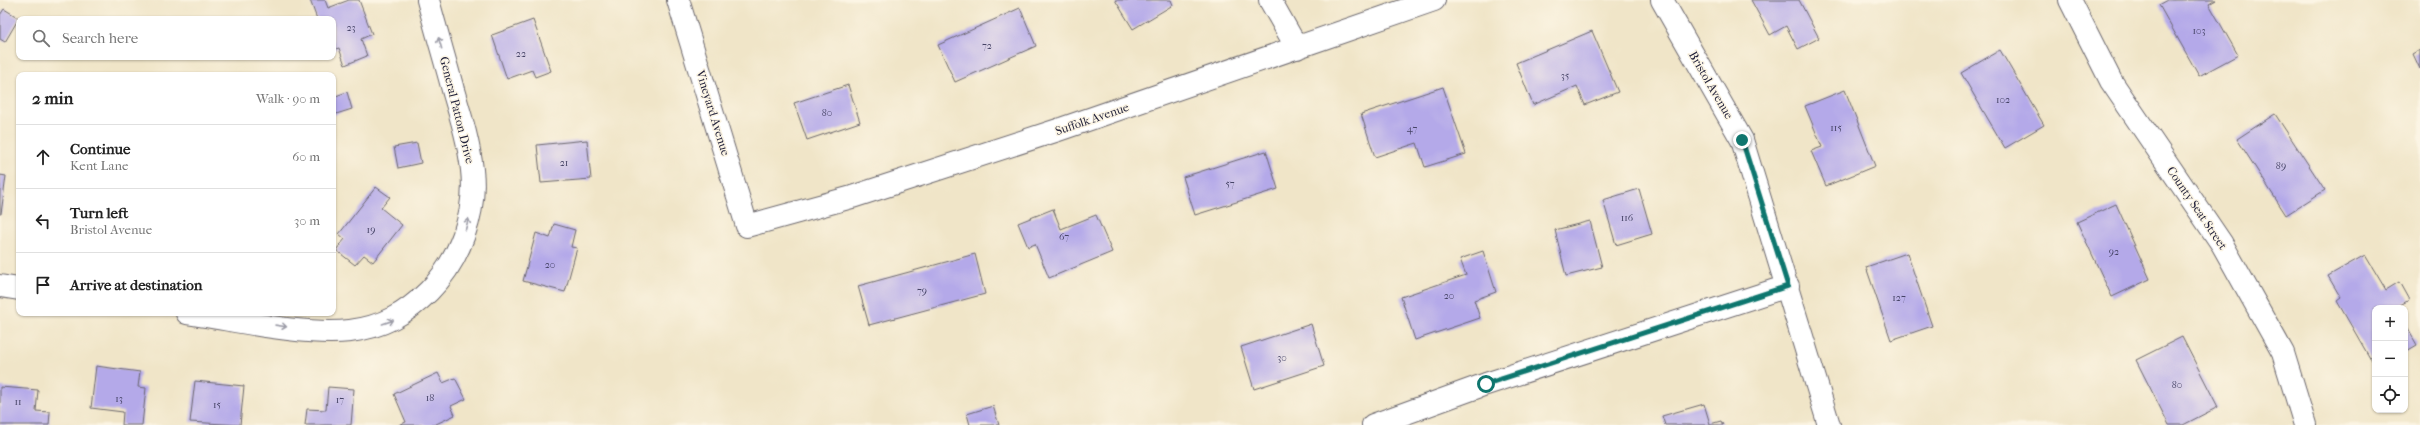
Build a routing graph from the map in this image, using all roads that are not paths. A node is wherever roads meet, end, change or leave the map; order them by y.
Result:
1 (428, 0) edge
2 (678, 0) edge
3 (1270, 0) edge
4 (1434, 0) edge
5 (1662, 0) edge
6 (2070, 0) edge
7 (1297, 48) junction
8 (747, 226) joint
9 (0, 286) edge
10 (1788, 286) junction
11 (16, 289) edge
12 (208, 316) edge
13 (1426, 416) edge
14 (1373, 425) edge
15 (1829, 425) edge
16 (2305, 425) edge

12 -> 1 street, General Patton Drive
2 - 8 street, Vineyard Avenue
3 - 7 street
4 - 7 street, Suffolk Avenue
5 - 10 street, Bristol Avenue
6 - 16 street, County Seat Street
7 - 8 street, Suffolk Avenue
9 - 11 street
10 - 13 street
10 - 15 street, Bristol Avenue
13 - 14 street

